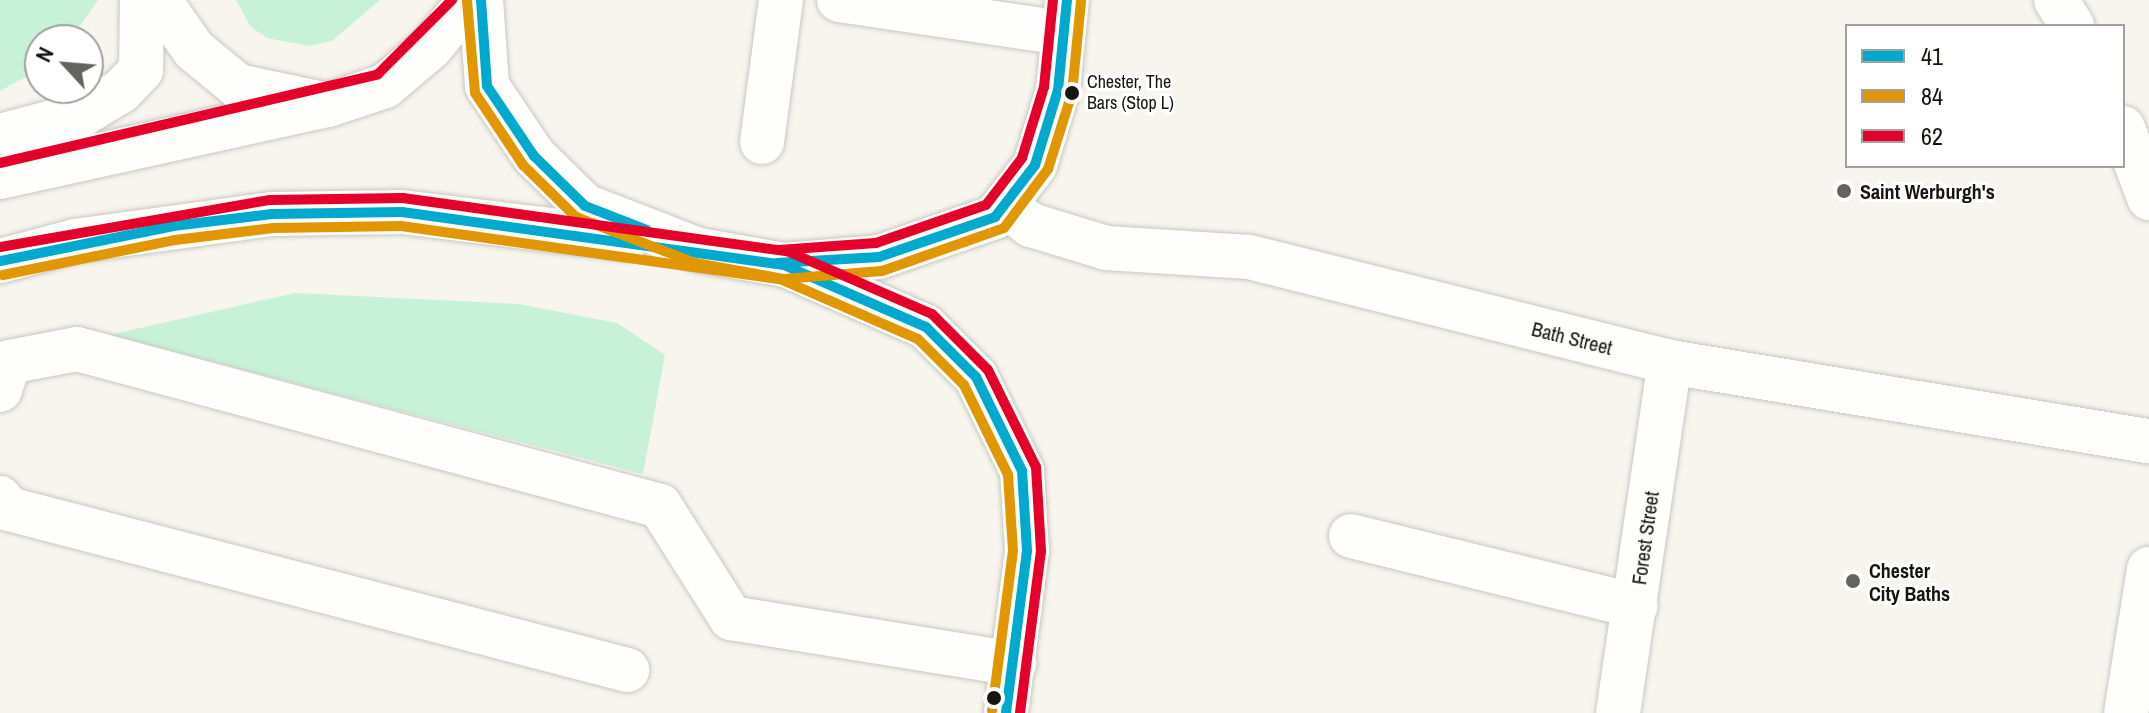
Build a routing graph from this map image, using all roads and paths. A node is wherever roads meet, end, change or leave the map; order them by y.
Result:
1 (142, 0) edge
2 (159, 0) edge
3 (470, 0) edge
4 (481, 0) edge
5 (781, 0) edge
6 (839, 0) edge
7 (2056, 0) edge
8 (1065, 17) edge
9 (2071, 24) edge
10 (328, 105) junction
11 (2125, 133) edge
12 (0, 136) edge
13 (762, 142) dead end
14 (0, 177) edge
15 (2149, 198) edge
16 (1005, 205) junction
17 (699, 250) junction
18 (0, 261) edge
19 (784, 265) junction
20 (1670, 362) junction
21 (0, 390) edge
22 (2149, 441) edge
23 (0, 498) edge
24 (1351, 536) dead end
25 (2149, 569) edge
26 (1636, 606) junction
27 (1014, 664) junction
28 (627, 670) dead end
29 (1006, 713) edge
30 (1618, 713) edge
31 (2126, 713) edge

1 - 12 main road
2 - 10 main road
3 - 10 main road
4 - 17 main road
5 - 13 main road
6 - 8 main road
7 - 9 main road
8 - 16 main road
10 - 14 main road
11 - 15 main road
16 - 19 main road
16 - 20 main road, Bath Street
17 - 18 main road
17 - 19 main road
19 - 27 main road
20 - 22 main road, Bath Street
20 - 26 main road, Forest Street
21 - 27 main road
23 - 28 main road
24 - 26 main road
25 - 31 main road
26 - 30 main road, Forest Street
27 - 29 main road

